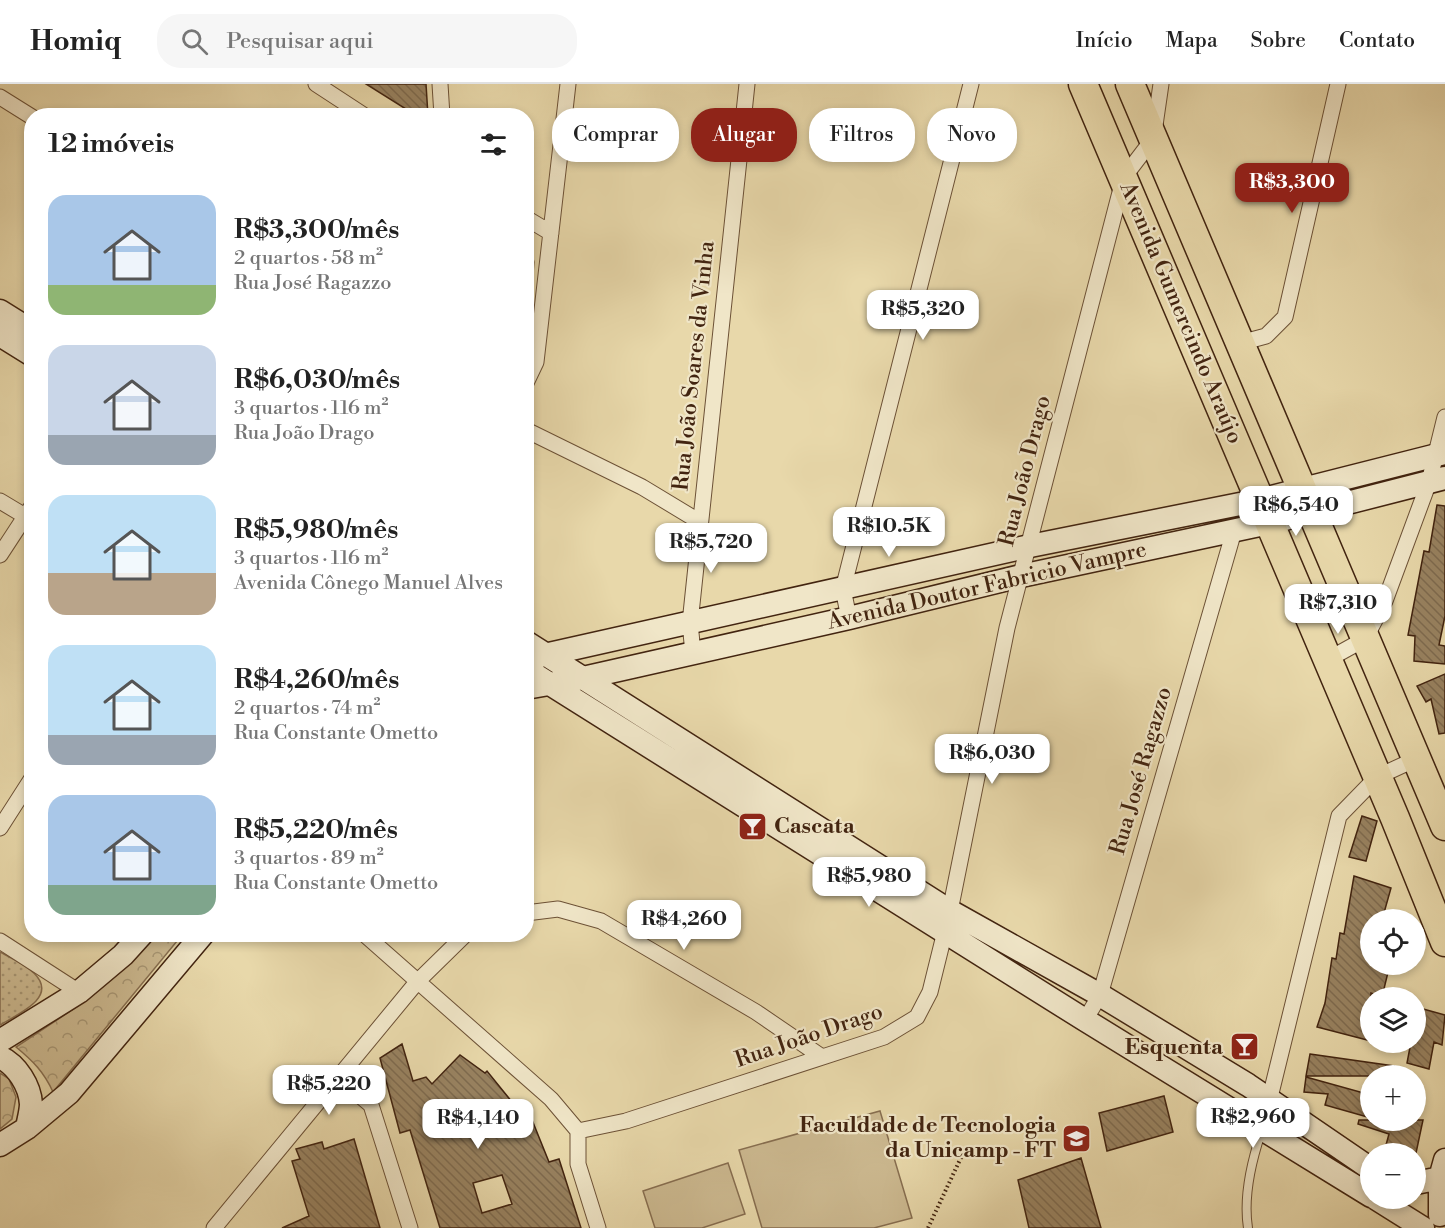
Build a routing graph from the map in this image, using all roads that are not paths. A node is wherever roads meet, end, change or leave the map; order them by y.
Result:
1 (316, 84) edge
2 (440, 84) edge
3 (568, 84) edge
4 (747, 84) edge
5 (970, 84) edge
6 (1130, 84) edge
7 (1161, 84) edge
8 (1338, 84) edge
9 (1090, 87) edge
10 (0, 97) edge
11 (353, 108) edge
12 (442, 108) edge
13 (24, 112) edge
14 (1153, 139) junction
15 (1124, 177) junction
16 (534, 223) edge
17 (551, 233) junction
18 (0, 311) edge
19 (24, 326) edge
20 (0, 335) edge
21 (1240, 343) junction
22 (24, 350) edge
23 (534, 366) edge
24 (1445, 417) edge
25 (534, 434) edge
26 (1440, 454) edge
27 (1437, 480) edge
28 (1307, 500) junction
29 (0, 501) edge
30 (24, 510) edge
31 (1264, 512) junction
32 (24, 517) edge
33 (700, 522) junction
34 (1234, 531) junction
35 (1029, 546) junction
36 (0, 555) edge
37 (1021, 576) junction
38 (843, 589) junction
39 (849, 618) junction
40 (690, 623) junction
41 (1365, 639) junction
42 (693, 653) junction
43 (536, 657) edge
44 (1327, 660) junction
45 (534, 674) edge
46 (583, 678) junction
47 (550, 684) junction
48 (534, 687) edge
49 (1416, 759) junction
50 (1377, 777) junction
51 (24, 790) edge
52 (1445, 826) edge
53 (0, 828) edge
54 (1438, 906) edge
55 (534, 912) edge
56 (947, 921) junction
57 (0, 941) edge
58 (135, 942) edge
59 (195, 942) edge
60 (373, 942) edge
61 (458, 942) edge
62 (1445, 942) edge
63 (417, 982) junction
64 (79, 992) junction
65 (1100, 994) junction
66 (1085, 1020) junction
67 (0, 1041) edge
68 (0, 1057) edge
69 (822, 1057) junction
70 (339, 1078) junction
71 (1270, 1101) junction
72 (27, 1128) junction
73 (1262, 1130) junction
74 (578, 1131) junction
75 (0, 1145) edge
76 (1360, 1162) edge
77 (1442, 1169) edge
78 (1426, 1178) edge
79 (1360, 1189) edge
80 (1402, 1209) edge
81 (1434, 1222) edge
82 (214, 1228) edge
83 (410, 1228) edge
84 (598, 1228) edge
85 (1248, 1228) edge

1 - 11 street
2 - 12 street
3 - 17 street
4 - 33 street, Rua João Soares da Vinha
5 - 38 street
6 - 14 highway, Avenida Gumercindo Araújo
7 - 14 street, Rua João Drago
8 - 21 street
9 - 15 highway, Avenida Gumercindo Araújo
10 - 13 street
14 - 15 street, Rua João Drago
14 - 21 highway, Avenida Gumercindo Araújo
15 - 31 highway, Avenida Gumercindo Araújo
15 - 35 street, Rua João Drago
16 - 17 street
17 - 23 street
18 - 19 main road
20 - 22 main road
21 - 28 highway, Avenida Gumercindo Araújo
24 - 26 street
25 - 33 street
26 - 27 street
26 - 28 main road, Avenida Doutor Fabricio Vampre
27 - 28 main road, Avenida Doutor Fabricio Vampre
27 - 41 street
28 - 31 main road, Avenida Doutor Fabricio Vampre
28 - 41 highway, Avenida Gumercindo Araújo
29 - 30 street
31 - 34 main road, Avenida Doutor Fabricio Vampre
31 - 35 main road, Avenida Doutor Fabricio Vampre
31 - 44 highway, Avenida Gumercindo Araújo
32 - 36 street
33 - 40 street, Rua João Soares da Vinha
34 - 37 main road, Avenida Doutor Fabricio Vampre
34 - 65 street, Rua José Ragazzo
35 - 37 street, Rua João Drago
35 - 38 main road, Avenida Doutor Fabricio Vampre
37 - 39 main road, Avenida Doutor Fabricio Vampre
37 - 56 street, Rua João Drago
38 - 39 street
38 - 40 main road, Avenida Doutor Fabricio Vampre
39 - 42 main road, Avenida Doutor Fabricio Vampre
40 - 42 street, Rua João Soares da Vinha
40 - 43 main road, Avenida Doutor Fabricio Vampre
41 - 44 street
41 - 49 highway, Avenida Gumercindo Araújo
42 - 46 main road, Avenida Doutor Fabricio Vampre
43 - 46 main road
44 - 50 highway, Avenida Gumercindo Araújo
45 - 47 main road
46 - 47 main road, Avenida Doutor Fabricio Vampre
46 - 56 main road
47 - 48 main road, Avenida Doutor Fabricio Vampre
47 - 56 main road
49 - 50 street
49 - 52 highway, Avenida Gumercindo Araújo
50 - 54 highway, Avenida Gumercindo Araújo
50 - 71 street
51 - 53 street
54 - 62 highway, Avenida Gumercindo Araújo
55 - 69 street
56 - 65 main road
56 - 66 main road
56 - 69 street, Rua João Drago
57 - 64 street
58 - 64 main road
59 - 72 main road
60 - 63 street
61 - 63 street
63 - 70 street
63 - 74 street
64 - 67 main road
65 - 66 street, Rua José Ragazzo
65 - 71 main road
66 - 73 main road
68 - 72 main road
69 - 74 street, Rua João Drago
70 - 82 street
70 - 83 street
71 - 73 street
71 - 76 main road
72 - 75 main road
73 - 79 main road
73 - 85 lane
74 - 84 street
77 - 78 main road
77 - 81 main road
80 - 81 main road

